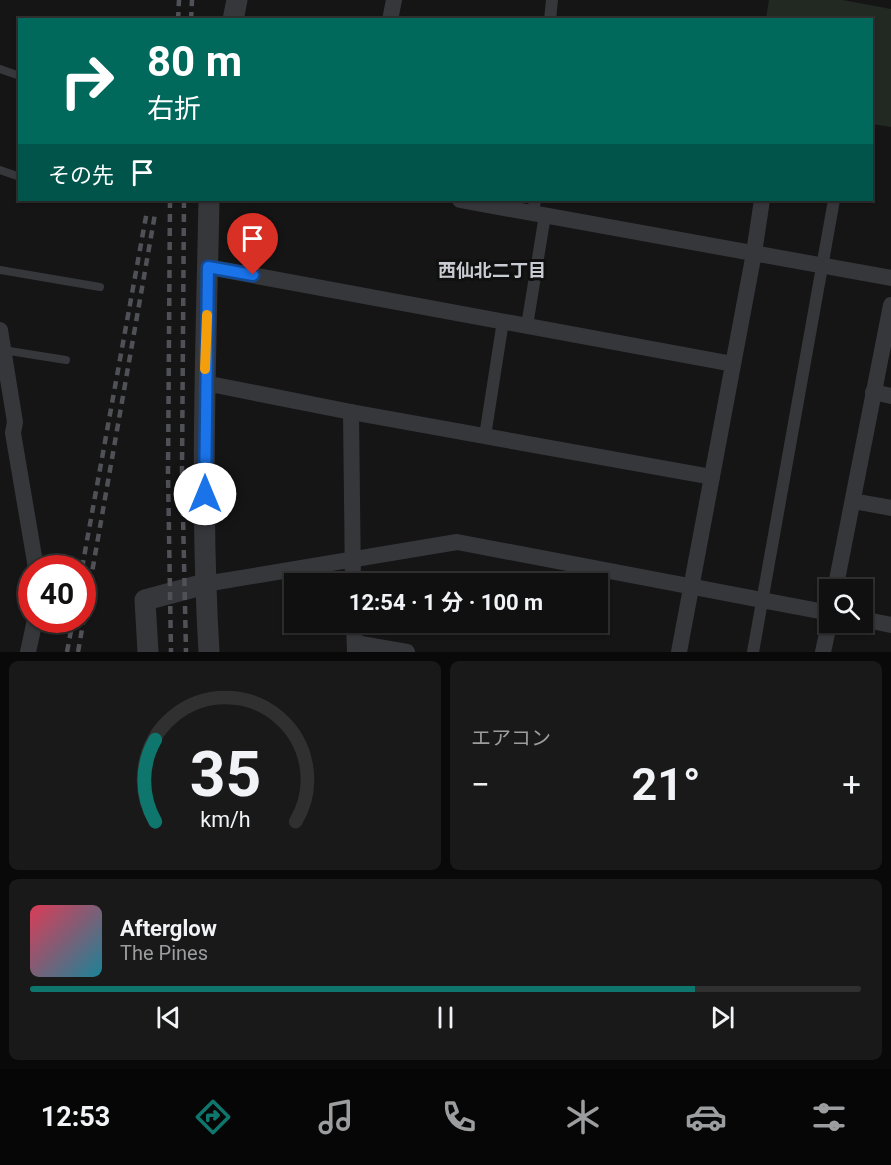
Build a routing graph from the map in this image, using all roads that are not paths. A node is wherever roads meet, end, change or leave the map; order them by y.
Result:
1 (237, 0) edge
2 (394, 0) edge
3 (552, 0) edge
4 (233, 18) edge
5 (390, 18) edge
6 (550, 18) edge
7 (0, 69) edge
8 (18, 75) edge
9 (0, 170) edge
10 (18, 176) edge
11 (209, 201) edge
12 (469, 201) edge
13 (762, 201) edge
14 (834, 201) edge
15 (538, 209) edge
16 (754, 253) junction
17 (824, 266) junction
18 (208, 267) junction
19 (0, 270) edge
20 (891, 278) edge
21 (100, 287) dead end
22 (891, 305) edge
23 (503, 321) junction
24 (527, 326) junction
25 (0, 330) edge
26 (3, 350) junction
27 (66, 360) dead end
28 (733, 364) junction
29 (205, 383) junction
30 (873, 392) junction
31 (891, 396) edge
32 (351, 412) junction
33 (485, 436) junction
34 (712, 477) junction
35 (853, 501) junction
36 (891, 508) edge
37 (34, 555) edge
38 (352, 560) junction
39 (353, 573) edge
40 (838, 579) edge
41 (205, 584) junction
42 (691, 587) junction
43 (762, 600) junction
44 (819, 611) edge
45 (873, 621) edge
46 (891, 625) edge
47 (32, 633) edge
48 (354, 633) edge
49 (827, 633) edge
50 (355, 648) edge
51 (27, 652) edge
52 (148, 652) edge
53 (209, 652) edge
54 (406, 652) edge
55 (679, 652) edge
56 (753, 652) edge
57 (823, 652) edge

1 - 4 street
2 - 5 street
3 - 6 street
7 - 8 lane
9 - 10 lane
11 - 18 street
12 - 15 street
13 - 16 street
14 - 17 street
15 - 16 street
15 - 24 street
16 - 17 street
16 - 28 street
17 - 20 street
17 - 43 street
18 - 23 street
18 - 29 street
19 - 21 lane
22 - 30 street
23 - 24 street
23 - 33 street
24 - 28 street
25 - 26 street
26 - 27 lane
26 - 37 street
28 - 34 street
29 - 32 street
29 - 41 street
30 - 31 street
30 - 35 street
32 - 33 street
32 - 38 street
33 - 34 street
34 - 42 street
35 - 36 street
35 - 40 street
38 - 39 street
38 - 41 street
38 - 42 street
41 - 52 street
41 - 53 street
42 - 43 street
42 - 55 street
43 - 44 street
43 - 56 street
45 - 46 street
47 - 51 street
48 - 50 street
49 - 57 street
50 - 54 street

